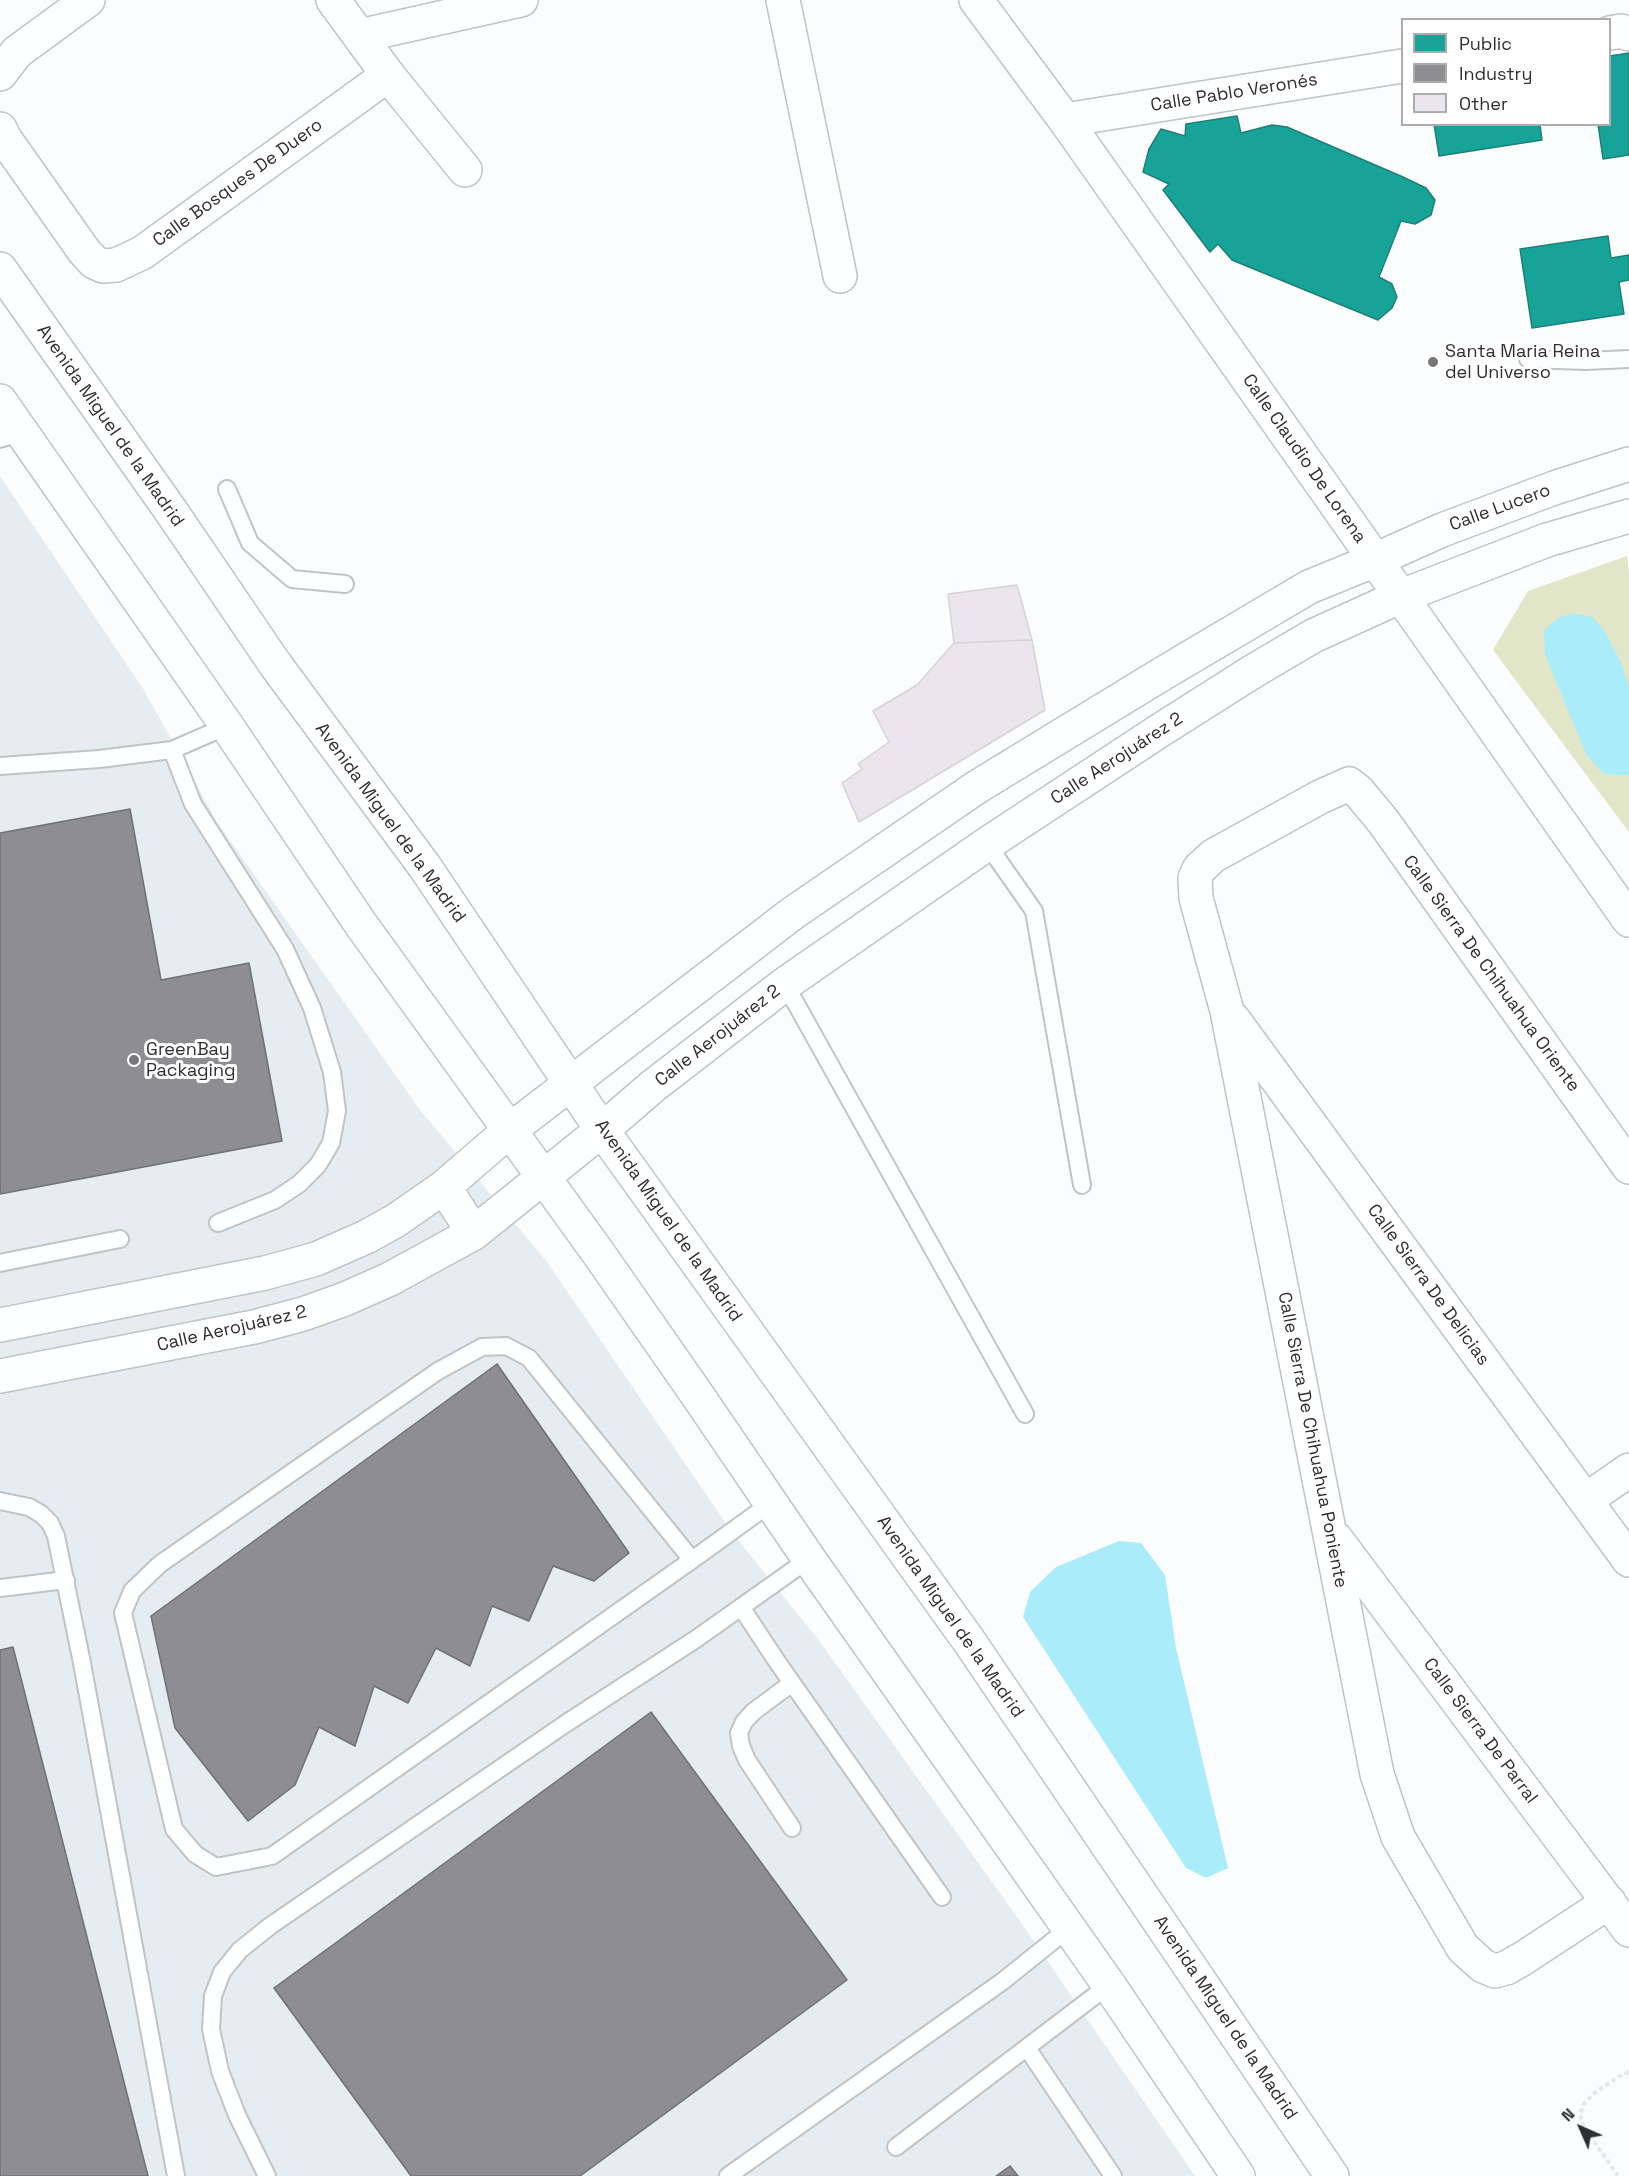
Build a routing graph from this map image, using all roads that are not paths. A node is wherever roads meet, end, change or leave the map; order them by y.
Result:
1 (88, 0) edge
2 (333, 0) edge
3 (521, 0) edge
4 (783, 0) edge
5 (976, 0) edge
6 (1611, 33) edge
7 (1629, 34) edge
8 (359, 36) junction
9 (1401, 66) edge
10 (0, 74) edge
11 (388, 75) junction
12 (1065, 120) junction
13 (0, 129) edge
14 (465, 170) dead end
15 (0, 269) edge
16 (840, 276) dead end
17 (1528, 359) dead end
18 (1629, 359) edge
19 (0, 401) edge
20 (11, 436) edge
21 (1629, 464) edge
22 (227, 489) dead end
23 (1629, 516) edge
24 (1375, 560) junction
25 (345, 584) dead end
26 (1400, 597) junction
27 (227, 726) junction
28 (172, 750) junction
29 (0, 766) edge
30 (1349, 784) joint
31 (987, 844) junction
32 (1629, 920) edge
33 (785, 984) junction
34 (1227, 1011) junction
35 (572, 1083) junction
36 (510, 1130) junction
37 (602, 1130) junction
38 (1629, 1167) edge
39 (543, 1177) junction
40 (1082, 1185) dead end
41 (444, 1187) junction
42 (218, 1222) dead end
43 (474, 1233) junction
44 (120, 1239) dead end
45 (0, 1263) edge
46 (0, 1325) edge
47 (0, 1376) edge
48 (1024, 1414) dead end
49 (1629, 1470) edge
50 (1586, 1500) junction
51 (0, 1501) edge
52 (771, 1503) junction
53 (1331, 1533) junction
54 (809, 1559) junction
55 (692, 1560) junction
56 (1629, 1560) edge
57 (66, 1580) junction
58 (0, 1588) edge
59 (741, 1607) junction
60 (792, 1683) junction
61 (792, 1828) dead end
62 (942, 1897) dead end
63 (1609, 1902) junction
64 (1070, 1928) junction
65 (1629, 1930) edge
66 (1109, 1985) junction
67 (1027, 2048) junction
68 (896, 2147) dead end
69 (176, 2176) edge
70 (267, 2176) edge
71 (728, 2176) edge
72 (1113, 2176) edge
73 (1238, 2176) edge
74 (1332, 2176) edge

1 - 10 street
2 - 8 street
3 - 8 street
4 - 16 street
5 - 12 street, Calle Claudio De Lorena
6 - 7 street
8 - 11 street
9 - 12 street, Calle Pablo Veronés
11 - 13 street, Calle Bosques De Duero
11 - 14 street
12 - 24 street, Calle Claudio De Lorena
15 - 35 street, Avenida Miguel de la Madrid
17 - 18 lane
19 - 20 street
20 - 27 street
21 - 24 street, Calle Lucero
22 - 25 lane
23 - 26 street
24 - 26 street, Calle Claudio De Lorena
24 - 35 street
26 - 31 street, Calle Aerojuárez 2
26 - 32 street, Calle Claudio De Lorena
27 - 28 lane
27 - 36 street
28 - 29 lane
28 - 42 lane
30 - 34 street, Calle Sierra De Chihuahua Poniente
30 - 38 street, Calle Sierra De Chihuahua Oriente
31 - 33 street, Calle Aerojuárez 2
31 - 40 lane
33 - 37 street, Calle Aerojuárez 2
33 - 48 lane
34 - 50 street, Calle Sierra De Delicias
34 - 53 street, Calle Sierra De Chihuahua Poniente
35 - 36 street
35 - 37 street, Avenida Miguel de la Madrid
36 - 39 street
36 - 41 street
37 - 39 street, Calle Aerojuárez 2
37 - 74 street, Avenida Miguel de la Madrid
39 - 43 street, Calle Aerojuárez 2
39 - 52 street
41 - 43 street
41 - 46 street
43 - 47 street, Calle Aerojuárez 2
44 - 45 lane
49 - 50 street
50 - 56 street, Calle Sierra De Delicias
51 - 57 lane
52 - 54 street
52 - 55 lane
53 - 63 street, Calle Sierra De Parral
53 - 63 street, Calle Sierra De Chihuahua Poniente
54 - 59 lane
54 - 64 street
55 - 55 lane
57 - 58 lane
57 - 69 lane
59 - 60 lane
59 - 70 lane
60 - 61 lane
60 - 62 lane
63 - 65 street, Calle Sierra De Parral
64 - 66 street
64 - 71 lane
66 - 67 lane
66 - 73 street
67 - 68 lane
67 - 72 lane

